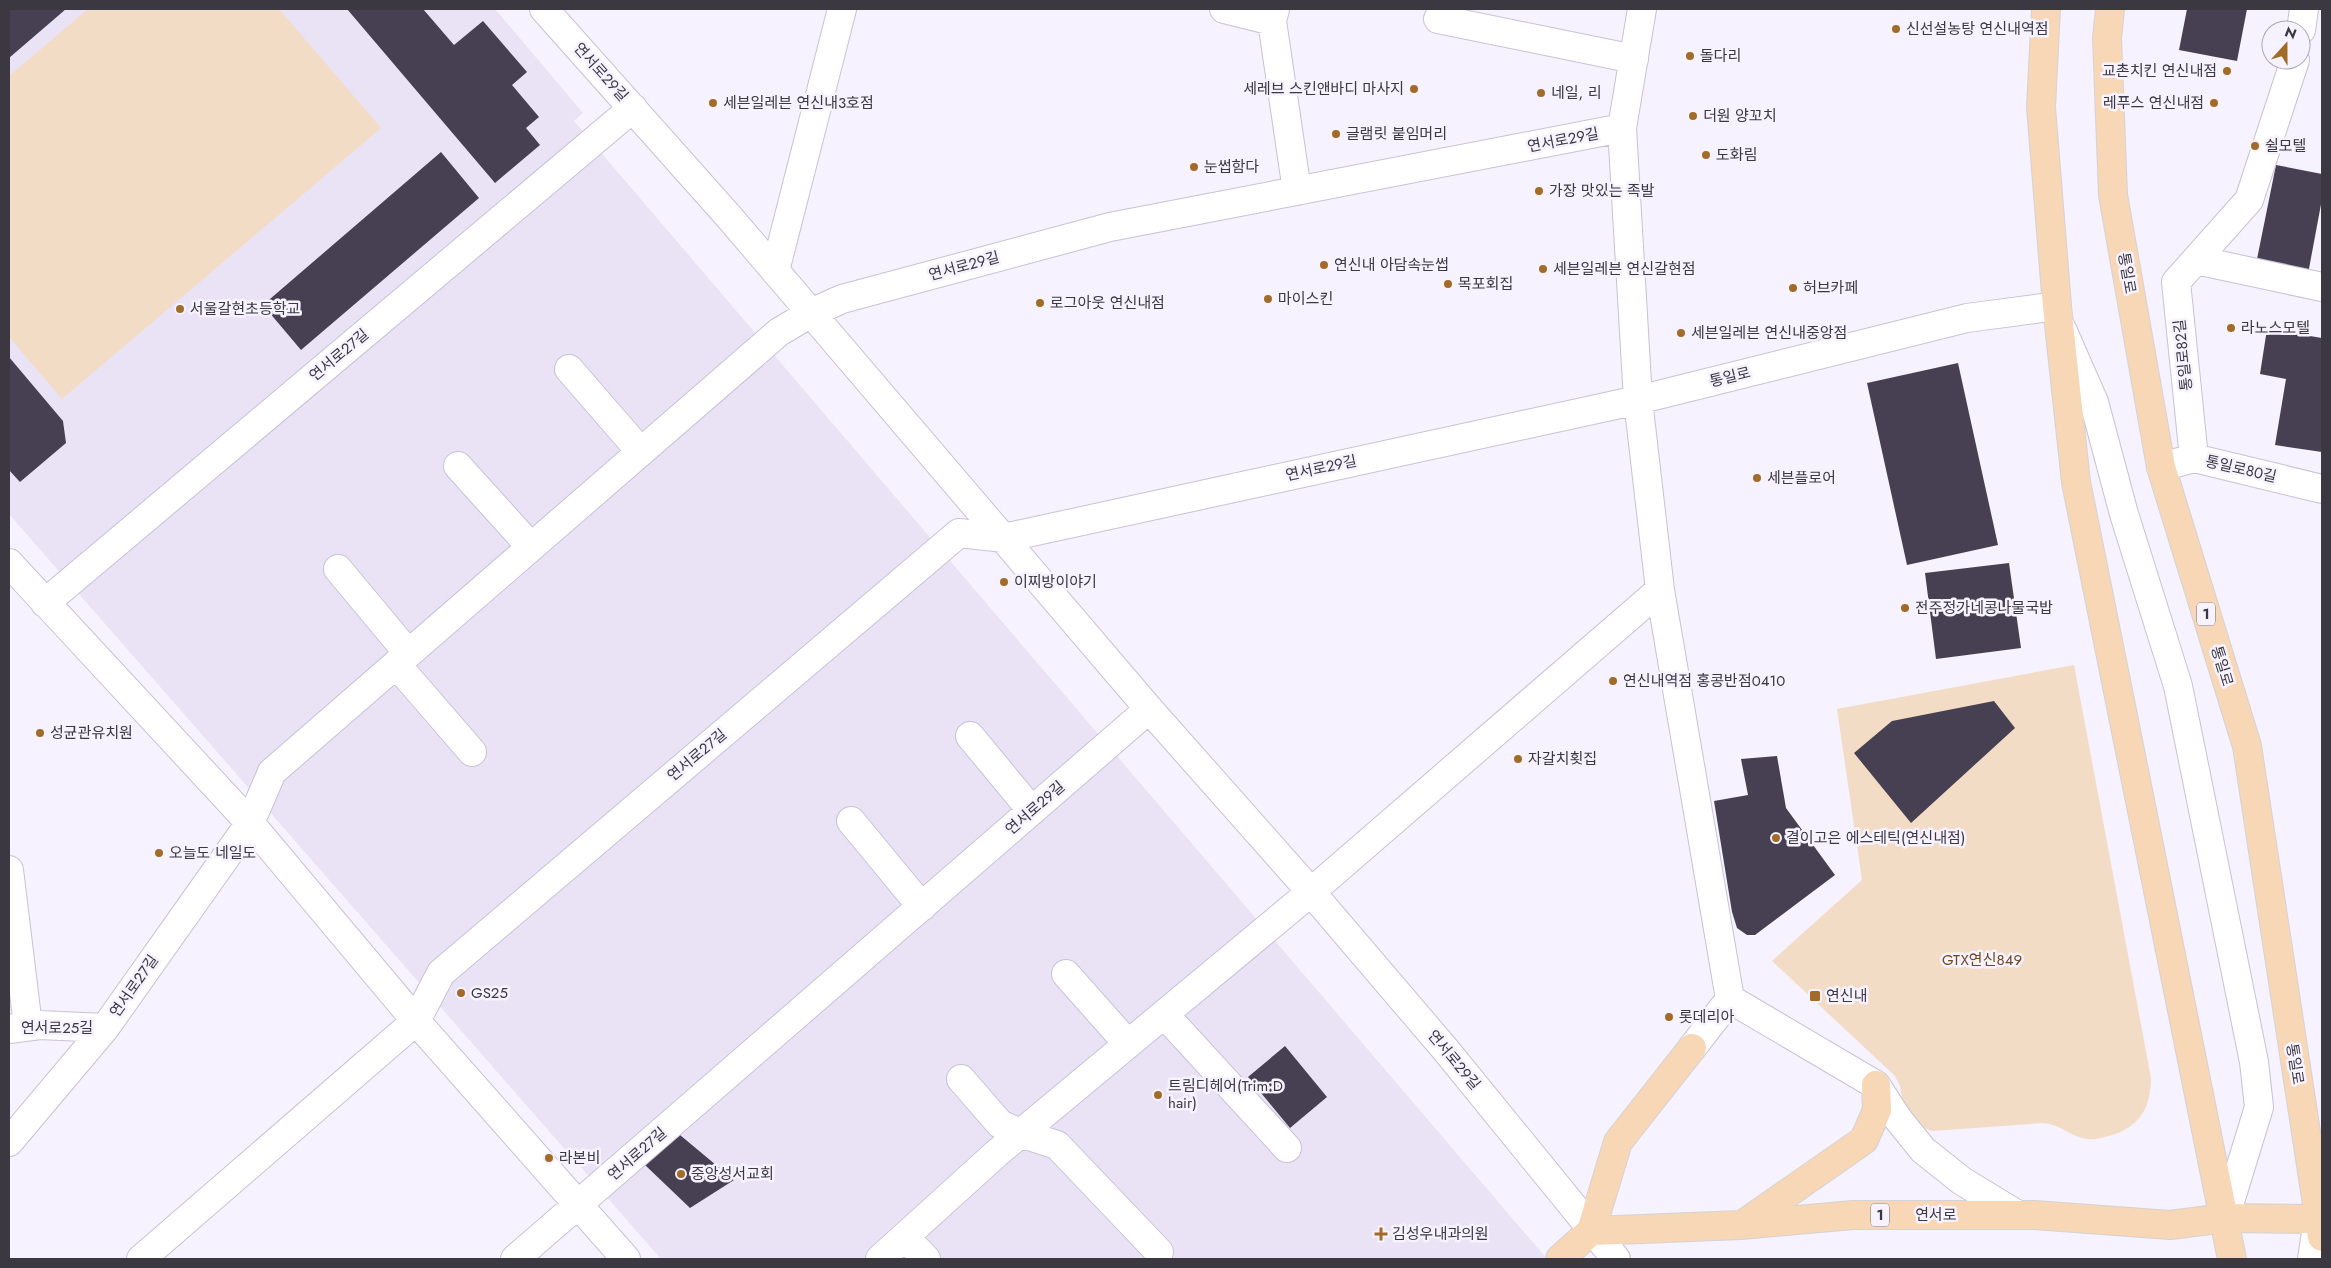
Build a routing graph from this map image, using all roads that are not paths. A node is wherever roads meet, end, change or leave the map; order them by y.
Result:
1 (544, 9) edge
2 (842, 9) edge
3 (1224, 9) edge
4 (1642, 9) edge
5 (2046, 9) edge
6 (2110, 9) edge
7 (1273, 15) edge
8 (1438, 19) dead end
9 (1634, 59) junction
10 (2292, 70) edge
11 (633, 108) junction
12 (1622, 128) junction
13 (1297, 191) junction
14 (2196, 260) junction
15 (775, 271) junction
16 (2322, 287) edge
17 (811, 313) junction
18 (2059, 316) junction
19 (570, 369) dead end
20 (1638, 400) junction
21 (641, 452) junction
22 (2194, 458) junction
23 (458, 466) dead end
24 (2161, 467) junction
25 (2322, 489) edge
26 (1004, 538) junction
27 (531, 547) junction
28 (9, 563) edge
29 (338, 570) dead end
30 (1660, 590) junction
31 (45, 602) junction
32 (402, 659) junction
33 (1149, 709) junction
34 (970, 736) dead end
35 (472, 752) dead end
36 (1032, 811) junction
37 (851, 821) dead end
38 (250, 823) junction
39 (9, 870) edge
40 (1311, 892) junction
41 (922, 907) junction
42 (1066, 974) dead end
43 (1730, 999) junction
44 (1164, 1014) junction
45 (416, 1020) junction
46 (18, 1027) edge
47 (105, 1028) junction
48 (1128, 1044) junction
49 (1692, 1048) joint
50 (961, 1079) dead end
51 (1876, 1085) junction
52 (1020, 1133) junction
53 (9, 1142) edge
54 (1287, 1148) dead end
55 (579, 1205) junction
56 (2018, 1215) junction
57 (2225, 1218) junction
58 (1741, 1225) junction
59 (2321, 1225) edge
60 (1591, 1231) junction
61 (905, 1237) junction
62 (1158, 1252) dead end
63 (141, 1259) edge
64 (516, 1259) edge
65 (626, 1259) edge
66 (880, 1259) edge
67 (926, 1259) edge
68 (1560, 1259) edge
69 (1616, 1259) edge
70 (2232, 1259) edge
71 (2312, 1259) edge

1 - 11 street, 연서로29길
2 - 15 street
3 - 7 street
4 - 9 street
5 - 18 main road
6 - 24 main road, 통일로 / 1
7 - 13 street
8 - 9 street
9 - 12 street
10 - 14 street, 통일로82길
11 - 15 street, 연서로29길
11 - 31 street, 연서로27길
12 - 13 street, 연서로29길
12 - 20 street
13 - 17 street, 연서로29길
14 - 16 street
14 - 22 street, 통일로82길
15 - 17 street, 연서로29길
17 - 21 street, 연서로29길
17 - 26 street, 연서로29길
18 - 20 street, 통일로
18 - 57 main road
18 - 57 street
19 - 21 street
20 - 26 street, 연서로29길
20 - 30 street
21 - 27 street, 연서로27길
22 - 24 street, 통일로80길
22 - 25 street, 통일로80길
23 - 27 street
24 - 59 main road, 통일로 / 1
26 - 33 street, 연서로29길
26 - 45 street, 연서로27길
27 - 32 street, 연서로27길
28 - 31 street
29 - 32 street
30 - 40 street
30 - 43 street
31 - 38 street
32 - 35 street
32 - 38 street, 연서로27길
33 - 36 street, 연서로29길
33 - 40 street, 연서로29길
34 - 36 street
36 - 41 street, 연서로29길
37 - 41 street
38 - 45 street
38 - 47 street, 연서로27길
39 - 46 street
40 - 44 street
40 - 60 street, 연서로29길
41 - 55 street, 연서로27길
42 - 48 street
43 - 49 street
43 - 51 street
44 - 48 street
44 - 54 street
45 - 55 street
45 - 63 street, 연서로27길
46 - 47 street, 연서로25길
47 - 53 street, 연서로27길
48 - 52 street
49 - 60 main road
50 - 52 street
51 - 56 street
51 - 58 main road
52 - 61 street
52 - 62 street
55 - 64 street
55 - 65 street
56 - 57 main road, 연서로 / 1
56 - 58 main road, 연서로 / 1
57 - 59 main road, 연서로 / 1
57 - 70 main road
58 - 60 main road, 연서로 / 1
59 - 71 street
60 - 68 main road
60 - 69 street, 연서로29길
61 - 66 street
61 - 67 street

